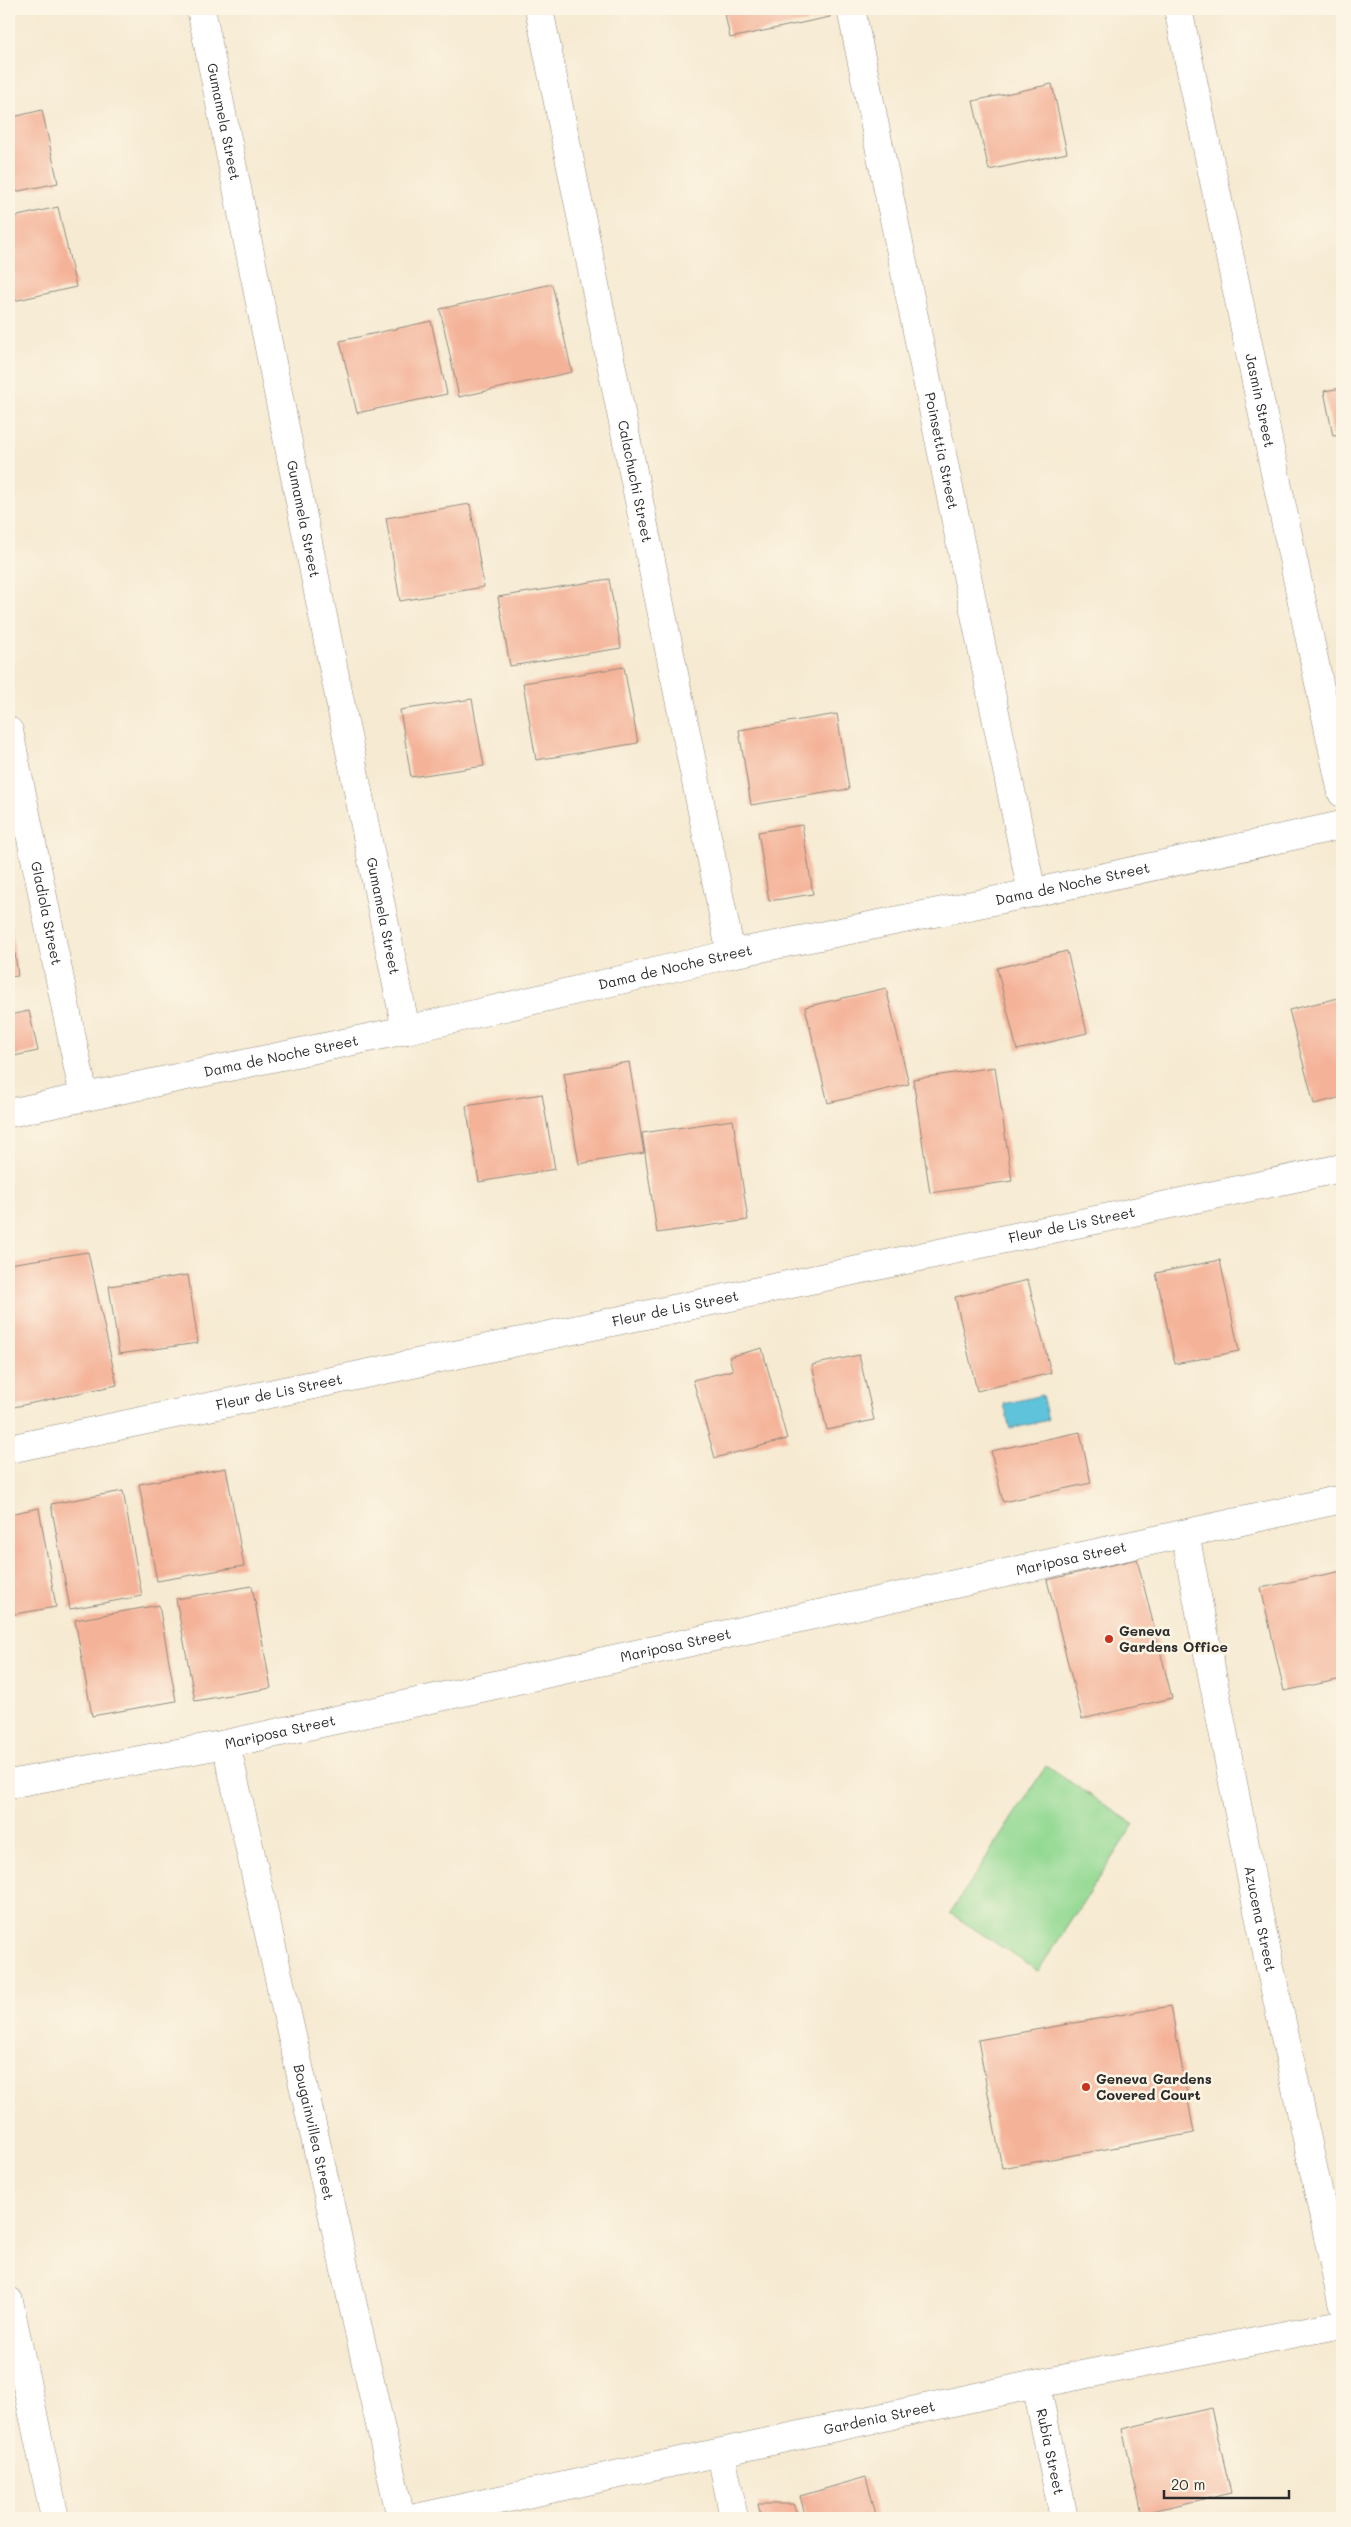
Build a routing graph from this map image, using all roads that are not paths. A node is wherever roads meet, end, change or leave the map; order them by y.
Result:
1 (202, 9) edge
2 (539, 9) edge
3 (851, 9) edge
4 (1178, 9) edge
5 (9, 730) edge
6 (1342, 793) edge
7 (1342, 825) edge
8 (1032, 893) junction
9 (731, 954) junction
10 (406, 1030) junction
11 (84, 1097) junction
12 (9, 1113) edge
13 (1342, 1168) edge
14 (9, 1449) edge
15 (1342, 1499) edge
16 (1186, 1534) junction
17 (226, 1744) junction
18 (9, 1784) edge
19 (9, 2301) edge
20 (1342, 2302) edge
21 (1342, 2324) edge
22 (1036, 2384) junction
23 (721, 2453) junction
24 (55, 2518) edge
25 (401, 2518) edge
26 (416, 2518) edge
27 (734, 2518) edge
28 (1064, 2518) edge

1 - 10 street, Gumamela Street
2 - 9 street, Calachuchi Street
3 - 8 street, Poinsettia Street
4 - 6 street, Jasmin Street
5 - 11 street, Gladiola Street
7 - 8 street, Dama de Noche Street
8 - 9 street, Dama de Noche Street
9 - 10 street, Dama de Noche Street
10 - 11 street, Dama de Noche Street
11 - 12 street, Dama de Noche Street
13 - 14 street, Fleur de Lis Street
15 - 16 street, Mariposa Street
16 - 17 street, Mariposa Street
16 - 20 street, Azucena Street
17 - 18 street, Mariposa Street
17 - 25 street, Bougainvillea Street
19 - 24 street
21 - 22 street, Gardenia Street
22 - 23 street, Gardenia Street
22 - 28 street, Rubia Street
23 - 26 street, Gardenia Street
23 - 27 street

